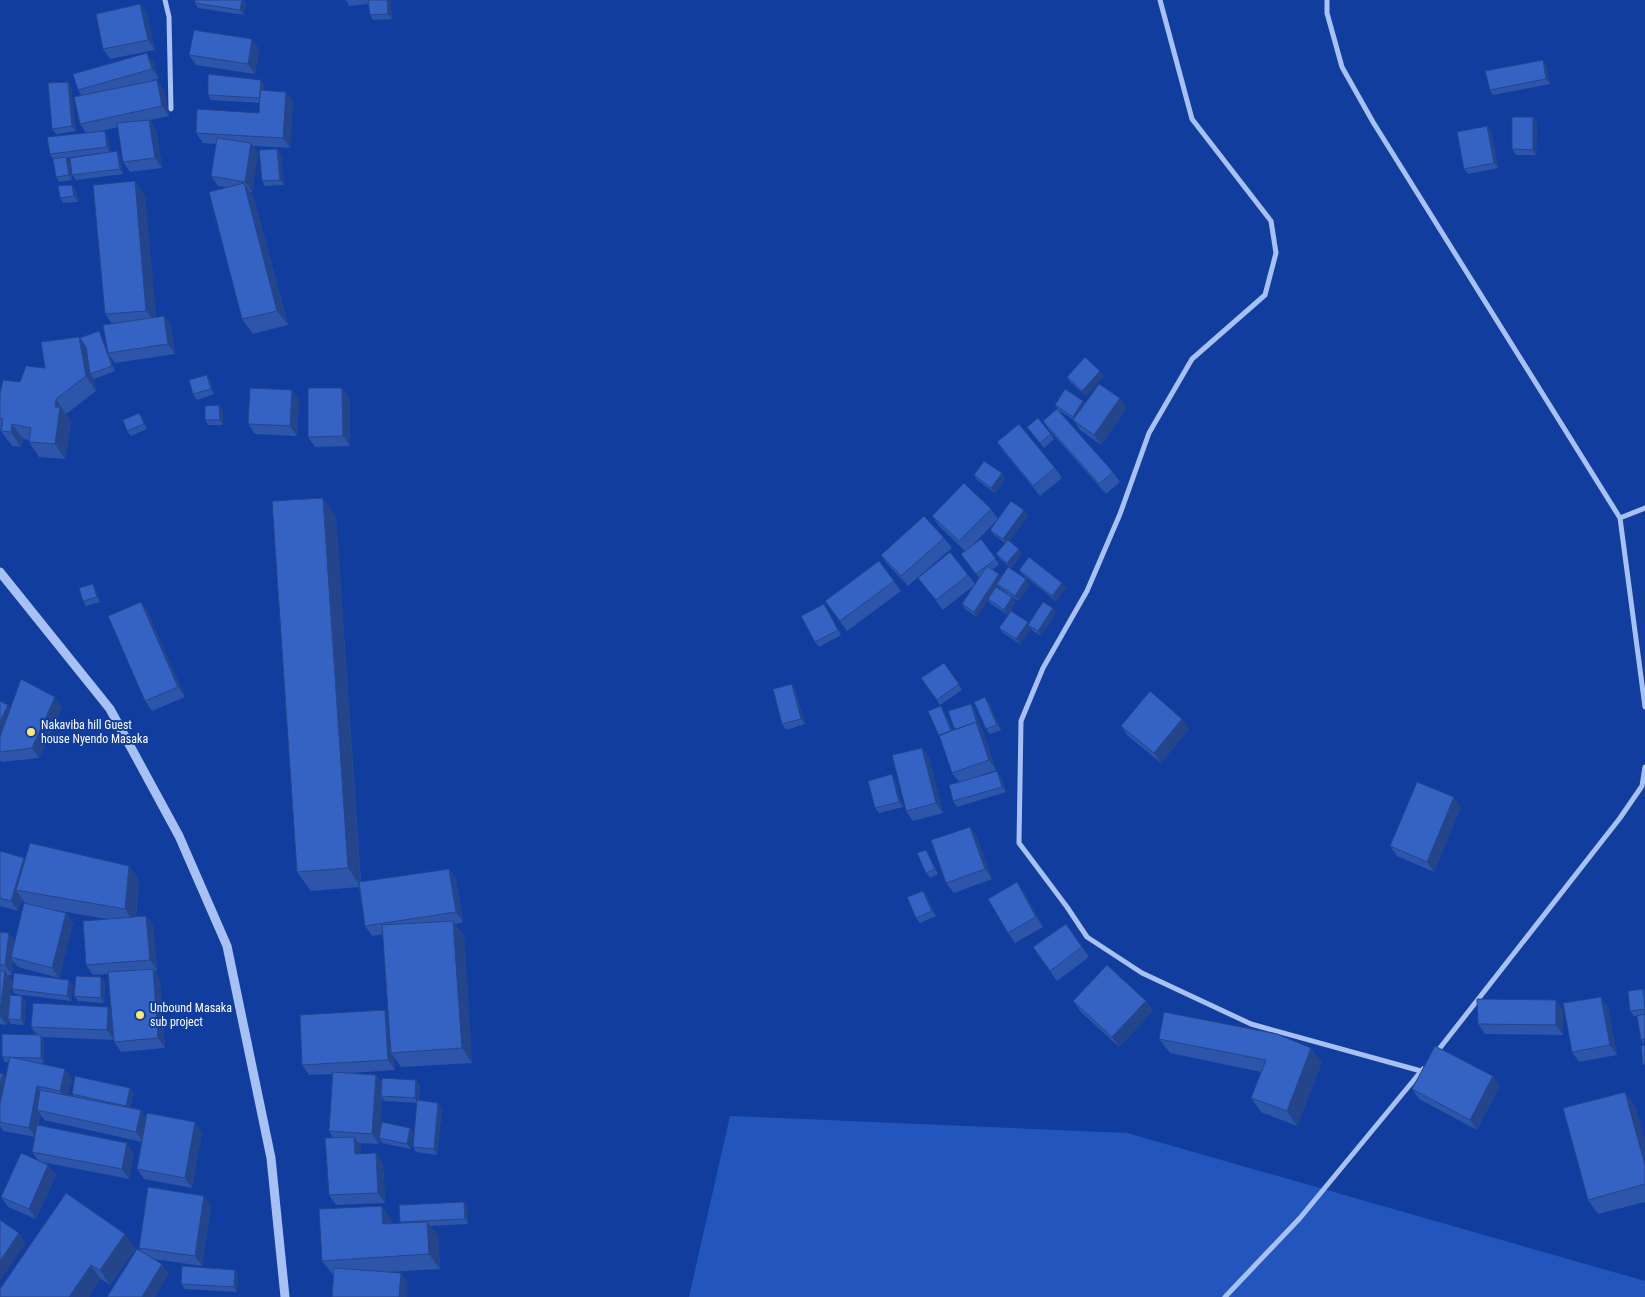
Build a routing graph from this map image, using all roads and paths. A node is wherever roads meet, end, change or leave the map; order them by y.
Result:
1 (165, 0) edge
2 (1160, 0) edge
3 (1327, 0) edge
4 (171, 109) dead end
5 (1645, 508) edge
6 (1620, 518) junction
7 (0, 572) edge
8 (1645, 707) edge
9 (1645, 767) edge
10 (1433, 1056) edge
11 (1427, 1064) edge
12 (1421, 1071) junction
13 (285, 1297) edge
14 (1225, 1297) edge

1 - 4 street
2 - 12 street
3 - 6 street
5 - 6 street
6 - 8 street
7 - 13 street
9 - 10 street
11 - 12 street
12 - 14 street

